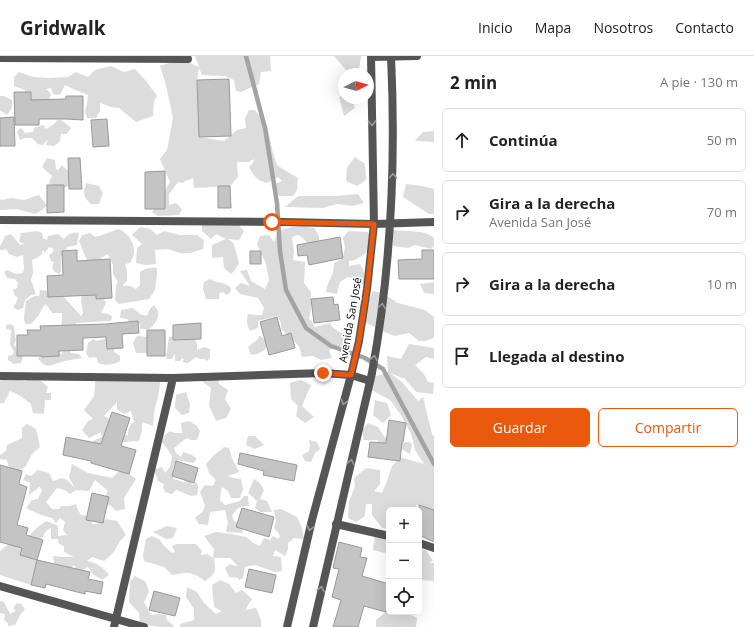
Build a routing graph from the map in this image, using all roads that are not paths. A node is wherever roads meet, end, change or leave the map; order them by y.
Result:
1 (371, 56) edge
2 (391, 56) edge
3 (417, 56) edge
4 (0, 58) edge
5 (188, 59) dead end
6 (0, 220) edge
7 (434, 222) edge
8 (390, 223) junction
9 (374, 224) junction
10 (351, 375) junction
11 (0, 376) edge
12 (173, 378) junction
13 (370, 381) junction
14 (336, 524) junction
15 (386, 535) edge
16 (422, 544) edge
17 (434, 548) edge
18 (0, 586) edge
19 (117, 618) junction
20 (114, 627) edge
21 (144, 627) edge
22 (287, 627) edge
23 (313, 627) edge

1 - 2 street
1 -> 9 street, Avenida San José
2 - 3 street
8 -> 2 street
4 - 5 street
6 - 9 street
7 - 8 street
8 - 9 street
13 -> 8 street
9 - 10 street, Avenida San José
10 - 12 street
10 - 13 street
10 -> 22 street, Avenida San José
11 - 12 street
12 - 19 street
14 -> 13 street
14 - 15 street
23 -> 14 street
16 - 17 street
18 - 19 street
19 - 20 street
19 - 21 street

